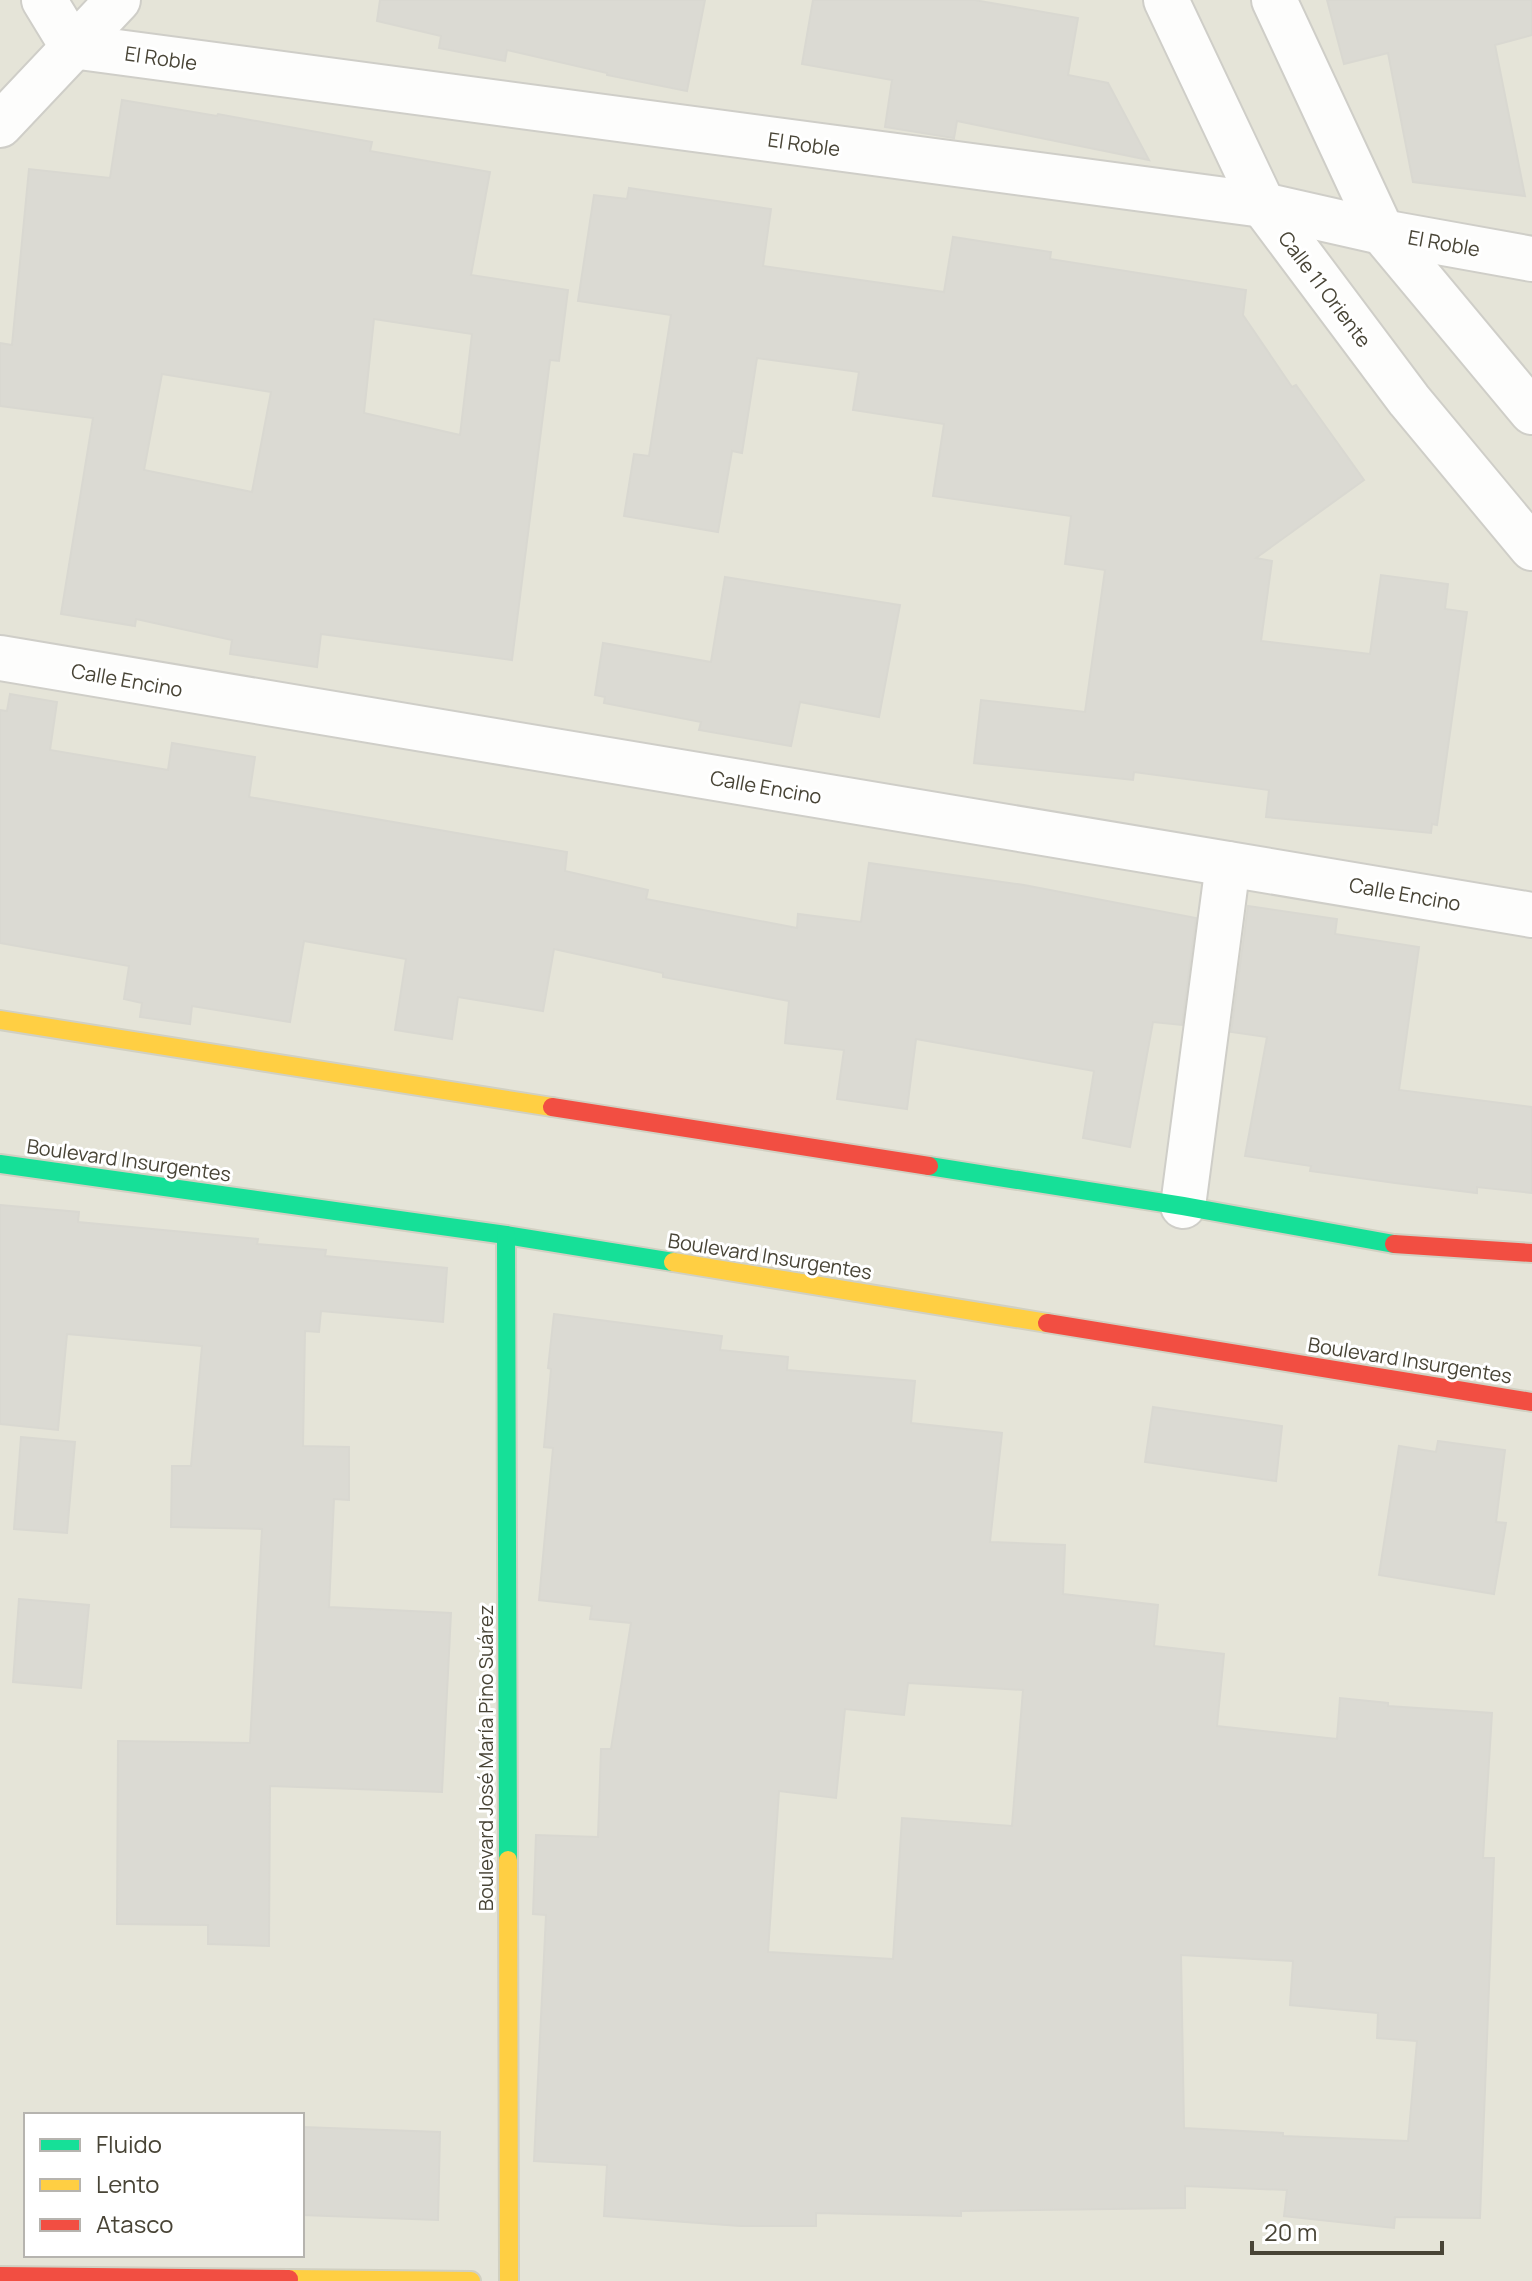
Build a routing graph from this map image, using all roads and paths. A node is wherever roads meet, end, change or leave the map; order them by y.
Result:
1 (44, 0) edge
2 (118, 0) edge
3 (1166, 0) edge
4 (1274, 0) edge
5 (72, 46) junction
6 (6, 103) edge
7 (1263, 205) junction
8 (1382, 232) junction
9 (1532, 259) edge
10 (1532, 412) edge
11 (1532, 548) edge
12 (0, 658) edge
13 (1228, 864) junction
14 (1532, 915) edge
15 (0, 1020) edge
16 (0, 1164) edge
17 (1183, 1206) junction
18 (506, 1235) junction
19 (1532, 1253) edge
20 (1532, 1402) edge
21 (0, 2276) edge
22 (471, 2281) edge
23 (509, 2281) edge

1 - 5 street
2 - 5 street
3 - 7 street, Calle 11 Oriente
4 - 8 street
5 - 6 street
5 - 7 street, El Roble
7 - 8 street, El Roble
7 - 11 street, Calle 11 Oriente
8 - 9 street, El Roble
8 - 10 street
12 - 13 street, Calle Encino
13 - 14 street, Calle Encino
13 - 17 street
15 - 17 main road
16 - 18 main road, Boulevard Insurgentes
17 - 19 main road
18 - 20 main road, Boulevard Insurgentes
18 - 23 main road, Boulevard José María Pino Suárez
21 - 22 main road

